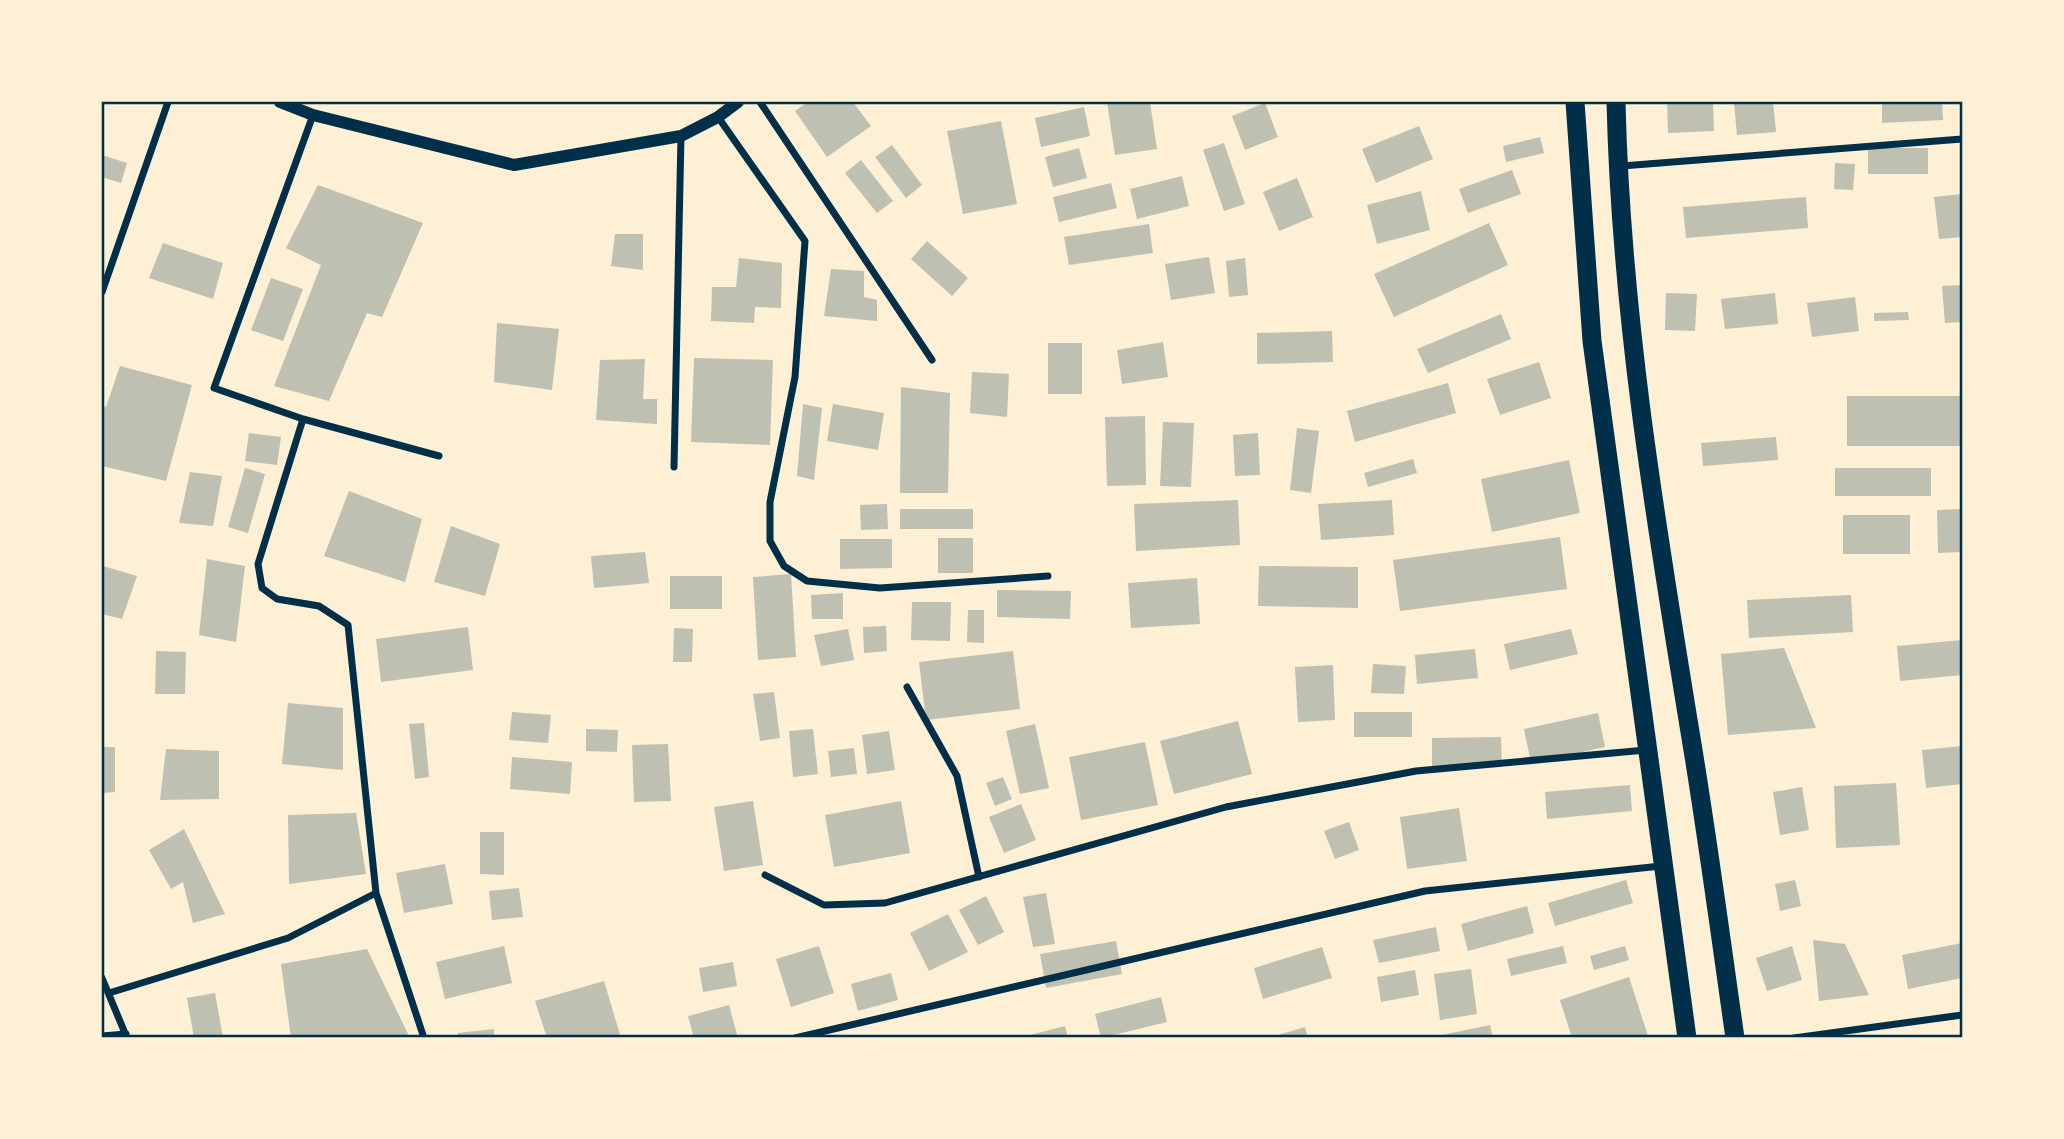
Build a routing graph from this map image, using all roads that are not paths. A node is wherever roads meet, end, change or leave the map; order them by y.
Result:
1 (168, 102) edge
2 (280, 102) edge
3 (738, 102) edge
4 (760, 102) edge
5 (1575, 102) edge
6 (1616, 102) edge
7 (313, 115) junction
8 (718, 117) junction
9 (681, 136) junction
10 (1962, 139) edge
11 (1617, 166) junction
12 (102, 292) edge
13 (932, 360) dead end
14 (303, 419) junction
15 (439, 456) dead end
16 (674, 467) dead end
17 (1048, 576) dead end
18 (907, 687) dead end
19 (1647, 750) junction
20 (1663, 866) junction
21 (765, 875) dead end
22 (979, 877) junction
23 (376, 892) junction
24 (102, 978) edge
25 (109, 993) junction
26 (1962, 1015) edge
27 (102, 1036) edge
28 (127, 1036) edge
29 (424, 1038) edge
30 (795, 1038) edge
31 (1686, 1038) edge
32 (1735, 1038) edge
33 (1794, 1038) edge

1 - 12 street
2 - 7 street
3 - 8 street
4 - 13 street
5 - 19 highway
6 - 11 highway
7 - 9 street
7 - 14 street
8 - 9 street
8 - 17 street
9 - 16 street
10 - 11 street
11 - 32 highway
14 - 15 street
14 - 23 street
18 - 22 street
19 - 20 highway
19 - 22 street
20 - 30 street
20 - 31 highway
21 - 22 street
23 - 25 street
23 - 29 street
24 - 25 street
25 - 28 street
26 - 33 street
27 - 28 street

